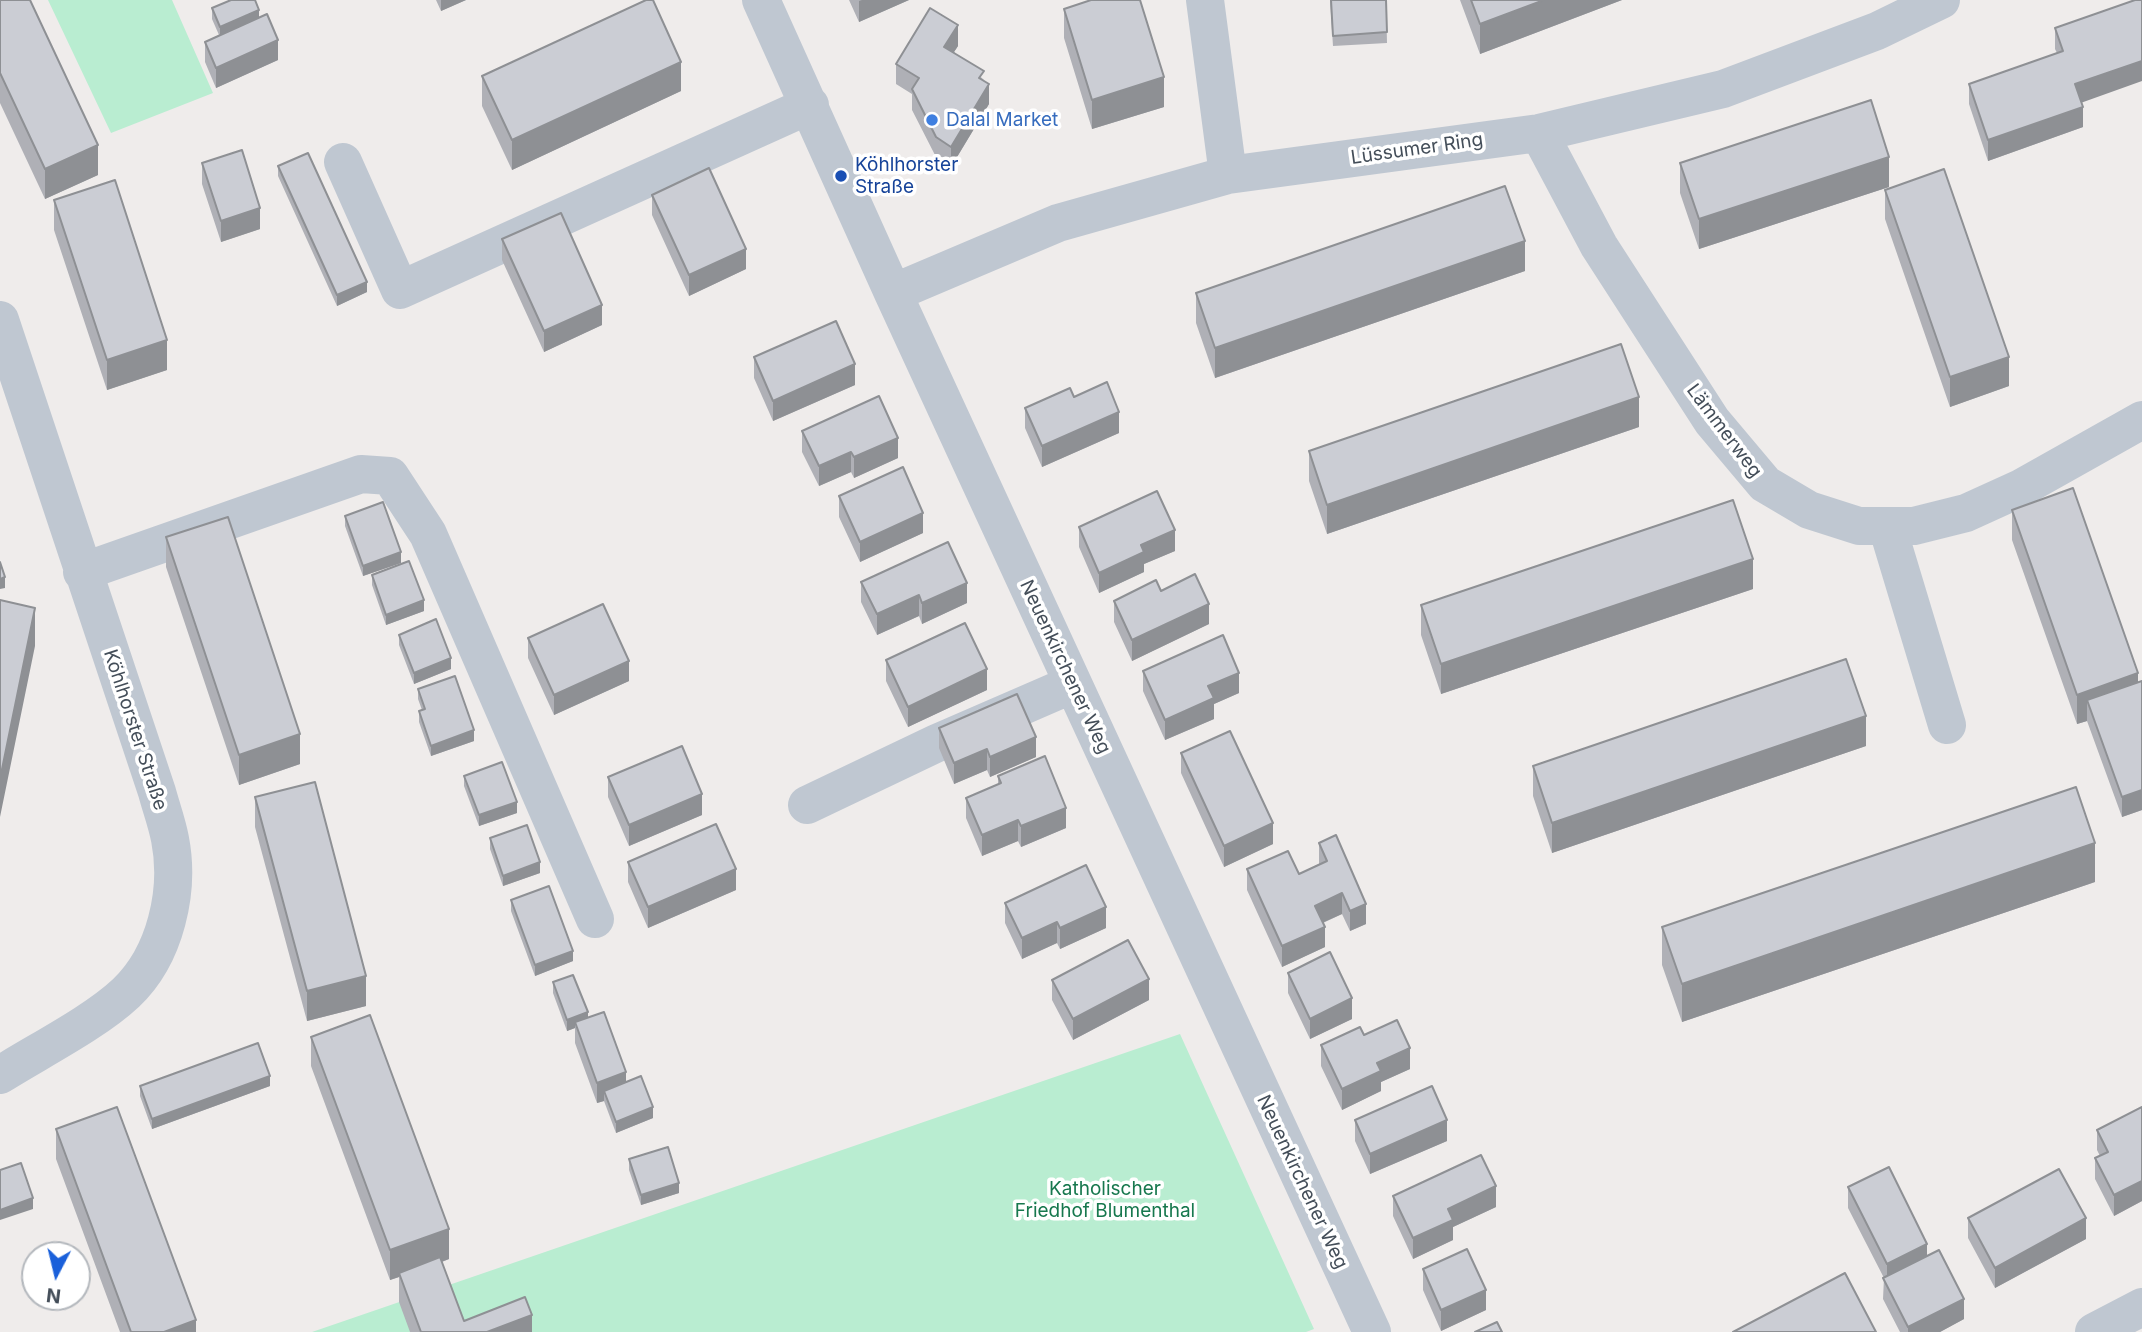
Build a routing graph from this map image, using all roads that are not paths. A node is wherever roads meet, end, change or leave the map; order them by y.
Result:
1 (761, 0) edge
2 (1205, 0) edge
3 (1941, 0) edge
4 (810, 104) junction
5 (1539, 133) junction
6 (343, 162) dead end
7 (1228, 175) junction
8 (892, 293) junction
9 (0, 320) edge
10 (2142, 420) edge
11 (1887, 526) junction
12 (82, 572) junction
13 (1073, 684) junction
14 (1947, 725) dead end
15 (807, 805) dead end
16 (595, 919) dead end
17 (0, 1074) edge
18 (2142, 1307) edge
19 (1372, 1332) edge
20 (2094, 1332) edge

1 - 4 street, Neuenkirchener Weg
2 - 7 street
3 - 5 street, Lüssumer Ring
4 - 6 street
4 - 8 street, Neuenkirchener Weg
5 - 7 street, Lüssumer Ring
5 - 11 street, Lämmerweg
7 - 8 street, Lüssumer Ring
8 - 13 street, Neuenkirchener Weg
9 - 12 street, Köhlhorster Straße
10 - 11 street, Lämmerweg
11 - 14 street
12 - 16 street
12 - 17 street, Köhlhorster Straße
13 - 15 street
13 - 19 street, Neuenkirchener Weg
18 - 20 street

